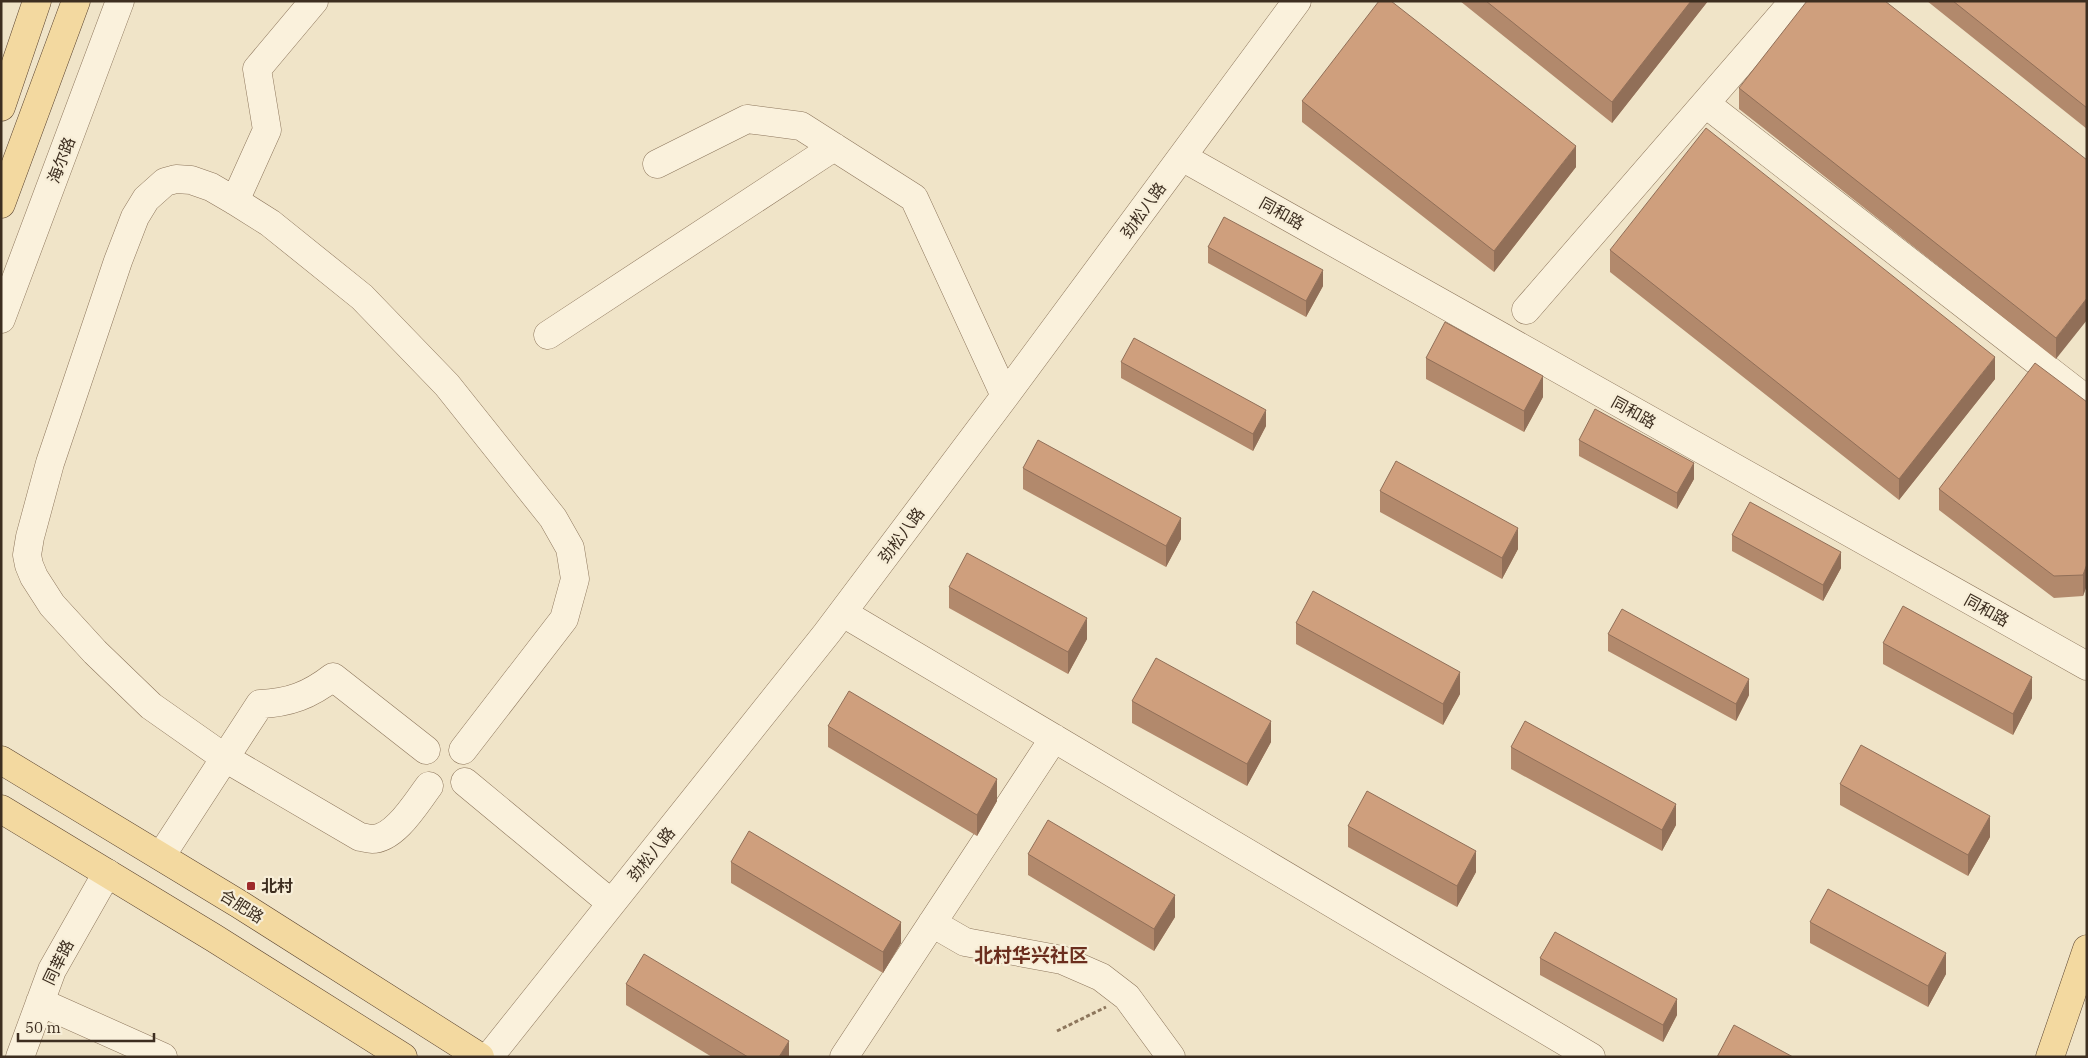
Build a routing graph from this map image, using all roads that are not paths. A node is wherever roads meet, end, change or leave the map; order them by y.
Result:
1 (37, 1) edge
2 (76, 1) edge
3 (120, 1) edge
4 (314, 1) edge
5 (1297, 1) edge
6 (1794, 1) edge
7 (1706, 104) junction
8 (1, 107) edge
9 (834, 147) junction
10 (1182, 157) junction
11 (657, 164) dead end
12 (235, 201) junction
13 (1, 204) edge
14 (1526, 310) dead end
15 (1, 319) edge
16 (548, 335) dead end
17 (1005, 396) junction
18 (2087, 400) edge
19 (843, 612) junction
20 (2087, 666) edge
21 (1054, 738) junction
22 (426, 750) junction
23 (464, 750) junction
24 (225, 758) junction
25 (1, 760) edge
26 (465, 782) junction
27 (429, 786) junction
28 (1, 809) edge
29 (161, 856) junction
30 (106, 873) junction
31 (611, 904) junction
32 (932, 923) junction
33 (2087, 949) edge
34 (40, 1002) junction
35 (20, 1057) edge
36 (163, 1057) edge
37 (403, 1057) edge
38 (480, 1057) edge
39 (489, 1057) edge
40 (844, 1057) edge
41 (1172, 1057) edge
42 (1592, 1057) edge
43 (2050, 1057) edge

1 - 8 main road
2 - 13 main road
3 - 15 street, 海尔路
4 - 12 street
5 - 10 street, 劲松八路
6 - 7 street
7 - 14 street
7 - 18 street
9 - 11 street
9 - 16 street
9 - 17 street
10 - 17 street, 劲松八路
10 - 20 street, 同和路
12 - 23 street
12 - 24 street
17 - 19 street, 劲松八路
19 - 21 street
19 - 31 street, 劲松八路
21 - 32 street
21 - 42 street
22 - 23 street
22 - 24 street
22 - 27 street
23 - 26 street
24 - 27 street
24 - 29 street
25 - 29 main road, 合肥路
26 - 27 street
26 - 31 street
28 - 30 main road
29 - 38 main road, 合肥路
30 - 34 street, 同莘路
30 - 37 main road
31 - 39 street, 劲松八路
32 - 40 street
32 - 41 street
33 - 43 main road
34 - 35 street, 同莘路
34 - 36 street

